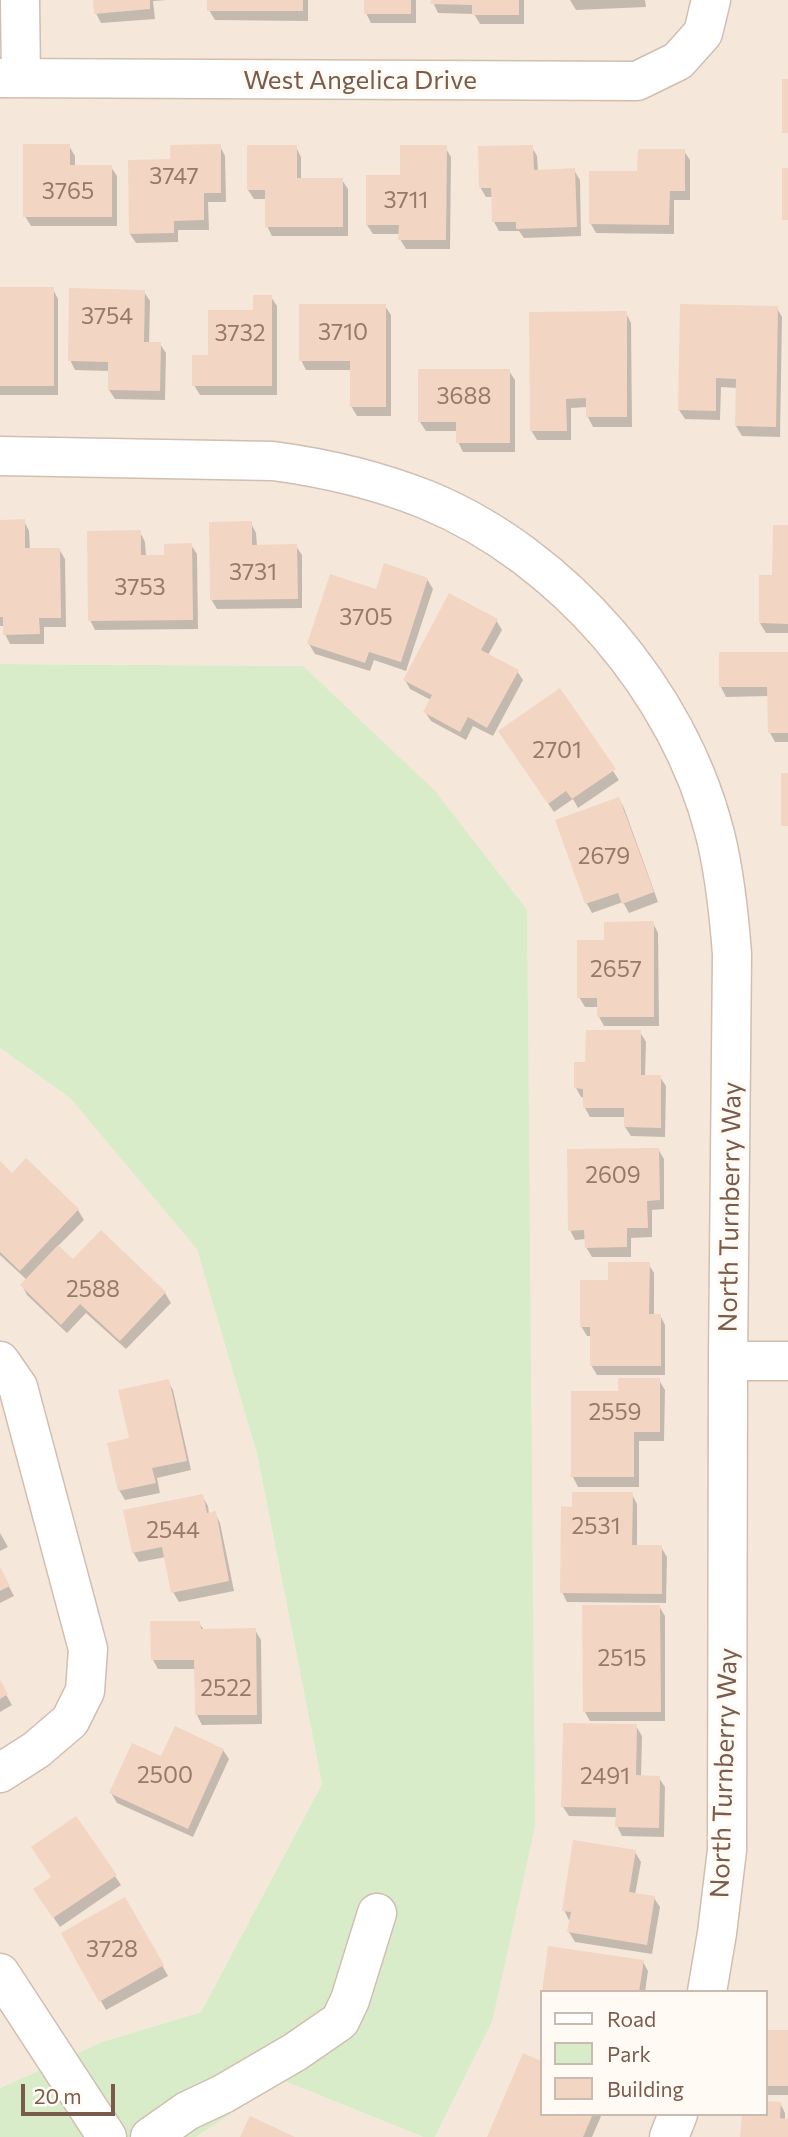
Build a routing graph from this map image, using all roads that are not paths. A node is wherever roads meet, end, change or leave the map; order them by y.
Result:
1 (20, 0) edge
2 (707, 16) edge
3 (10, 78) edge
4 (0, 456) edge
5 (0, 1361) edge
6 (728, 1361) junction
7 (788, 1361) edge
8 (0, 1773) edge
9 (377, 1913) dead end
10 (0, 1973) edge
11 (707, 1990) edge
12 (677, 2116) edge
13 (107, 2137) edge
14 (150, 2137) edge
15 (669, 2137) edge

1 - 3 street
2 - 3 street, West Angelica Drive
4 - 6 street, North Turnberry Way
5 - 8 street
6 - 7 street
6 - 11 street, North Turnberry Way
9 - 14 street
10 - 13 street
12 - 15 street

